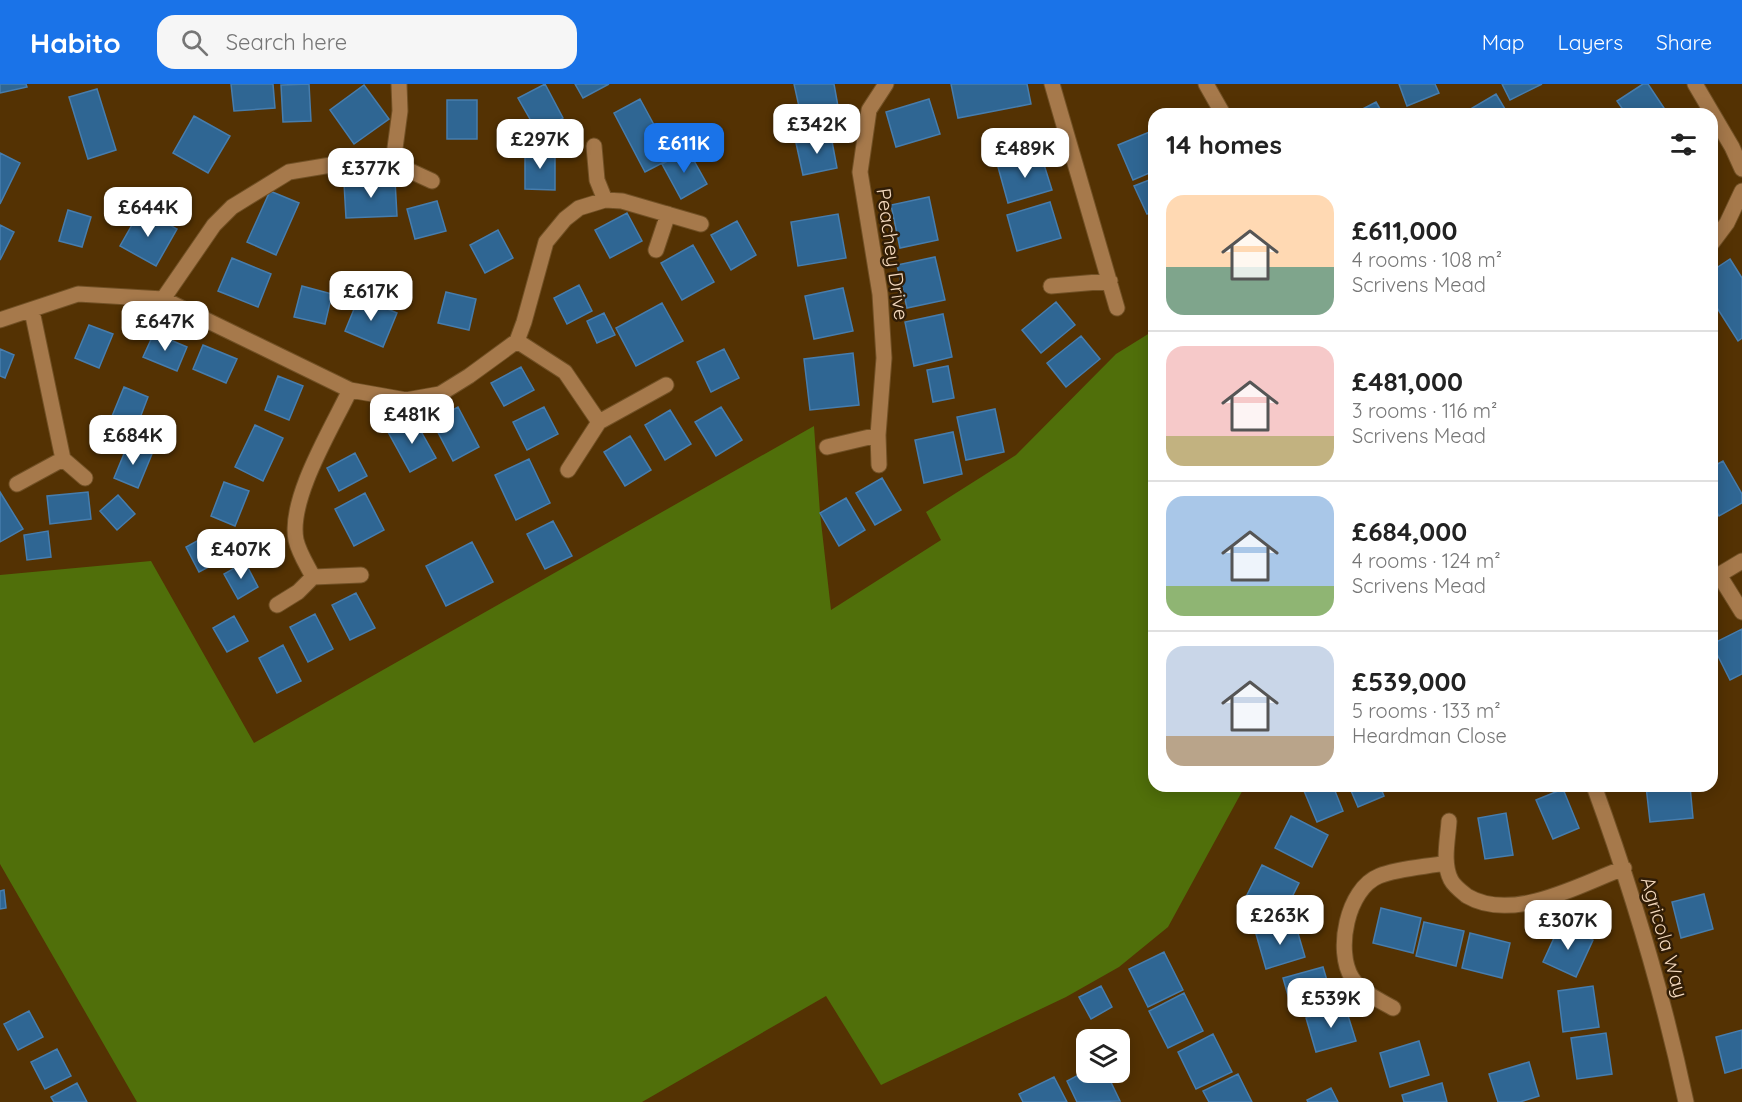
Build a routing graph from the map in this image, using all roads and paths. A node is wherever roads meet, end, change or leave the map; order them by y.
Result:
1 (399, 84) edge
2 (886, 84) edge
3 (1052, 84) edge
4 (1695, 84) edge
5 (1212, 86) edge
6 (1221, 108) edge
7 (1709, 108) edge
8 (1718, 123) edge
9 (594, 146) dead end
10 (393, 163) junction
11 (1742, 169) edge
12 (432, 181) dead end
13 (1742, 191) edge
14 (605, 200) junction
15 (668, 214) junction
16 (701, 224) dead end
17 (1718, 235) edge
18 (656, 250) dead end
19 (1110, 281) junction
20 (1051, 286) dead end
21 (163, 298) junction
22 (1117, 308) dead end
23 (32, 311) junction
24 (0, 320) edge
25 (517, 340) junction
26 (666, 385) dead end
27 (350, 390) junction
28 (599, 422) junction
29 (878, 435) junction
30 (827, 447) dead end
31 (63, 459) junction
32 (879, 465) dead end
33 (568, 470) dead end
34 (85, 478) dead end
35 (17, 484) dead end
36 (1742, 561) edge
37 (361, 575) dead end
38 (1718, 575) edge
39 (313, 577) junction
40 (1718, 581) edge
41 (277, 605) dead end
42 (1742, 612) edge
43 (1596, 792) edge
44 (1449, 821) dead end
45 (1446, 863) junction
46 (1624, 868) junction
47 (1393, 1008) dead end
48 (1686, 1102) edge

1 - 10 street
2 - 29 street, Peachey Drive
3 - 19 street
4 - 7 street
5 - 6 street
8 - 11 street
9 - 14 street
10 - 12 street
10 - 21 street
13 - 17 street
14 - 15 street
14 - 25 street
15 - 16 street
15 - 18 street
19 - 20 street
19 - 22 street
21 - 23 street
21 - 27 street
23 - 24 street
23 - 31 street
25 - 27 street
25 - 28 street
26 - 28 street
27 - 39 street
28 - 33 street
29 - 30 street
29 - 32 street, Peachey Drive
31 - 34 street
31 - 35 street
36 - 38 street
37 - 39 street
39 - 41 street
40 - 42 street
43 - 46 street, Agricola Way
44 - 45 street
45 - 46 street
45 - 47 street
46 - 48 street, Agricola Way

